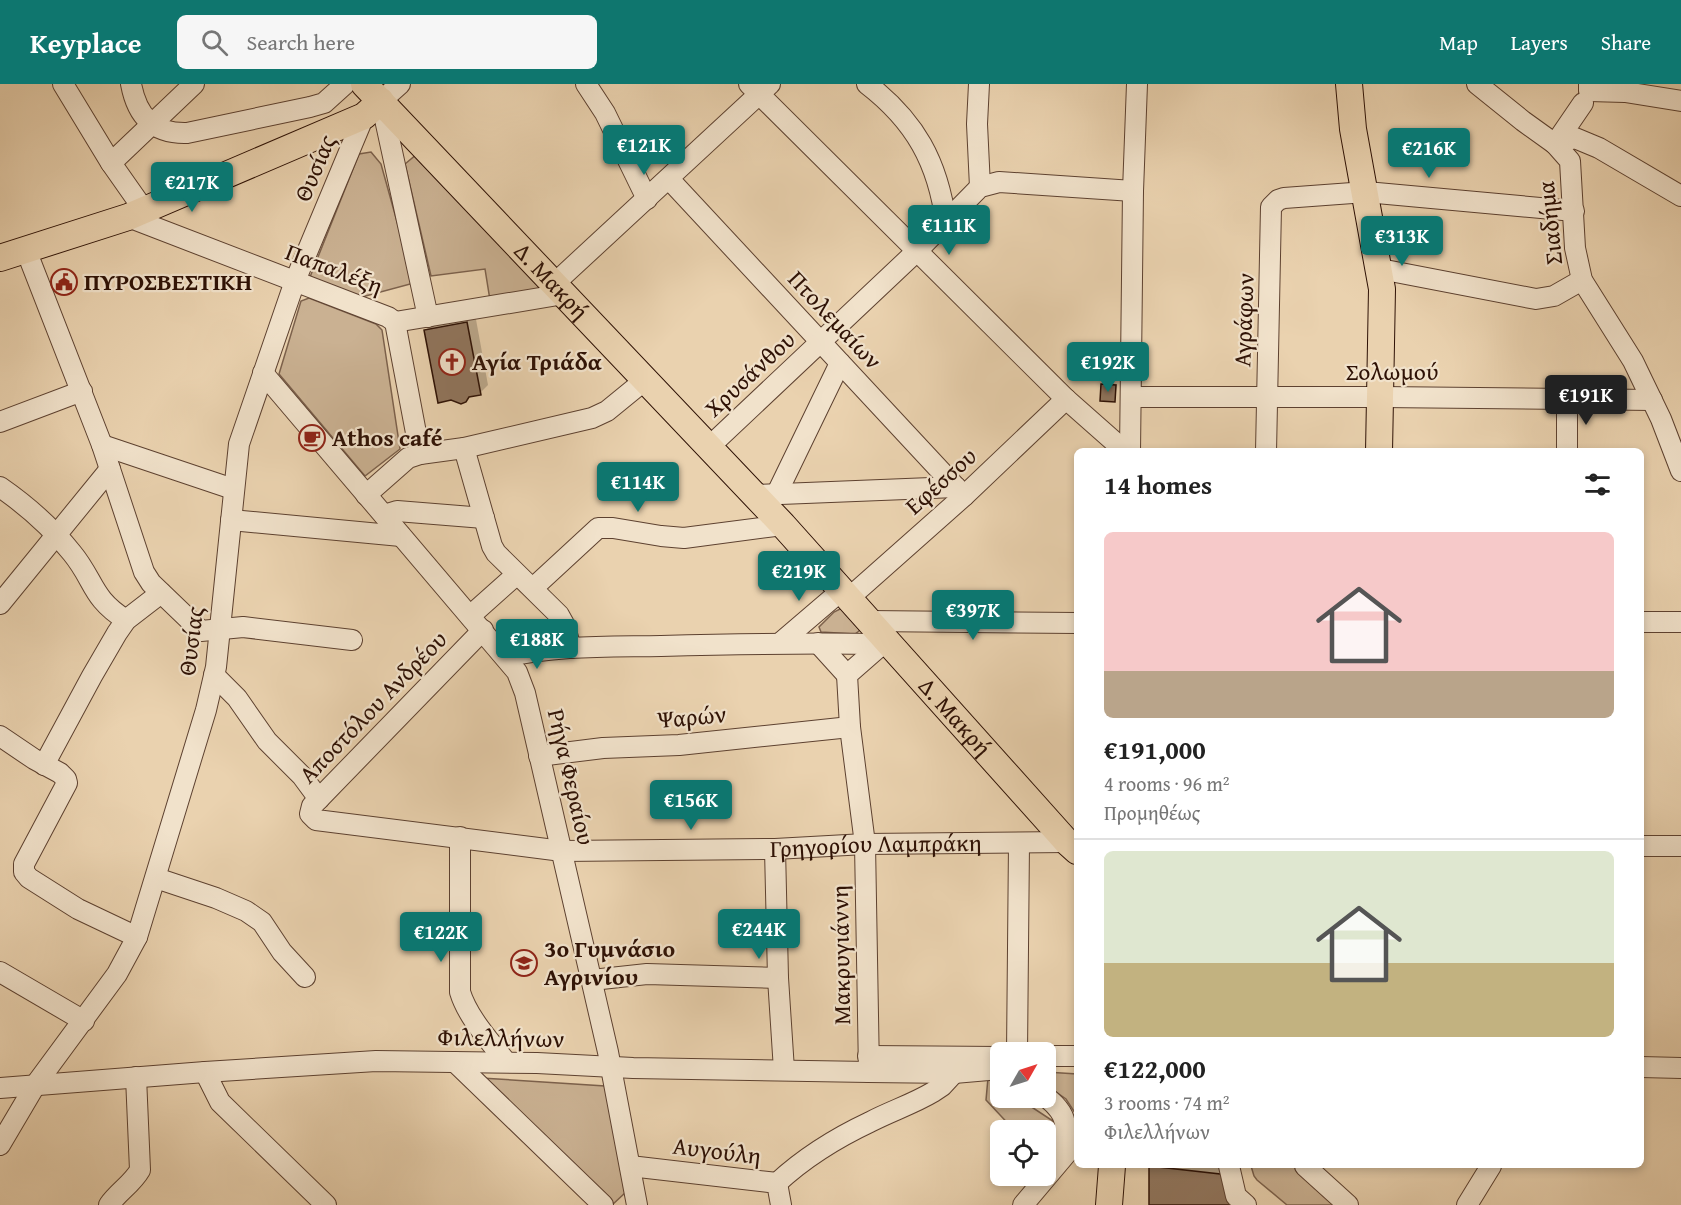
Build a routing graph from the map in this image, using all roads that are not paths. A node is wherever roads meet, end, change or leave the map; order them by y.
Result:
1 (63, 84) edge
2 (131, 84) edge
3 (194, 84) edge
4 (345, 84) edge
5 (400, 84) edge
6 (586, 84) edge
7 (867, 84) edge
8 (979, 84) edge
9 (1137, 84) edge
10 (1349, 84) edge
11 (1477, 84) edge
12 (1589, 84) edge
13 (759, 88) edge
14 (370, 100) edge
15 (1681, 100) edge
16 (1583, 104) dead end
17 (153, 125) junction
18 (1555, 144) junction
19 (1599, 148) junction
20 (111, 162) junction
21 (1570, 162) junction
22 (669, 179) junction
23 (980, 187) junction
24 (1133, 191) junction
25 (1366, 192) junction
26 (1681, 196) edge
27 (647, 200) junction
28 (1574, 211) junction
29 (136, 213) junction
30 (946, 223) junction
31 (26, 249) junction
32 (918, 250) junction
33 (0, 258) edge
34 (1380, 269) junction
35 (1582, 280) junction
36 (295, 281) junction
37 (559, 289) junction
38 (428, 317) junction
39 (395, 322) junction
40 (821, 343) junction
41 (840, 363) junction
42 (263, 373) junction
43 (645, 380) junction
44 (82, 391) junction
45 (1131, 397) junction
46 (1381, 397) junction
47 (1268, 398) junction
48 (1066, 399) junction
49 (1567, 400) junction
50 (1652, 400) junction
51 (0, 422) edge
52 (102, 445) junction
53 (709, 447) junction
54 (464, 448) junction
55 (1121, 448) edge
56 (1130, 448) edge
57 (1266, 448) edge
58 (1379, 448) edge
59 (1567, 448) edge
60 (420, 454) junction
61 (110, 469) junction
62 (1681, 471) edge
63 (0, 487) edge
64 (233, 489) junction
65 (960, 491) junction
66 (766, 494) junction
67 (366, 495) junction
68 (384, 516) junction
69 (484, 518) junction
70 (231, 520) junction
71 (783, 525) junction
72 (57, 535) junction
73 (401, 536) junction
74 (516, 575) junction
75 (533, 588) junction
76 (161, 593) junction
77 (845, 594) junction
78 (0, 604) edge
79 (126, 620) junction
80 (869, 621) junction
81 (1644, 622) edge
82 (1681, 622) edge
83 (477, 623) junction
84 (1074, 623) edge
85 (219, 629) junction
86 (352, 640) dead end
87 (884, 642) junction
88 (780, 643) junction
89 (818, 643) junction
90 (571, 648) junction
91 (506, 657) junction
92 (214, 675) junction
93 (847, 675) junction
94 (850, 727) junction
95 (0, 736) edge
96 (539, 756) junction
97 (44, 765) junction
98 (319, 799) junction
99 (316, 820) joint
100 (460, 837) junction
101 (1019, 843) junction
102 (865, 844) junction
103 (1074, 845) edge
104 (1644, 846) edge
105 (1681, 846) edge
106 (775, 849) junction
107 (562, 851) junction
108 (156, 878) junction
109 (137, 937) junction
110 (0, 972) edge
111 (305, 977) dead end
112 (778, 978) junction
113 (592, 980) junction
114 (84, 1021) junction
115 (1017, 1042) edge
116 (1056, 1056) edge
117 (1074, 1056) edge
118 (455, 1062) junction
119 (506, 1062) junction
120 (869, 1064) junction
121 (990, 1066) edge
122 (611, 1067) junction
123 (990, 1067) edge
124 (1644, 1067) edge
125 (1681, 1068) edge
126 (1056, 1069) edge
127 (1074, 1069) edge
128 (784, 1070) junction
129 (205, 1072) junction
130 (954, 1073) junction
131 (136, 1077) junction
132 (36, 1084) junction
133 (0, 1088) edge
134 (1056, 1106) edge
135 (0, 1144) edge
136 (1074, 1145) edge
137 (1056, 1149) edge
138 (630, 1166) junction
139 (1112, 1168) edge
140 (1229, 1168) edge
141 (1307, 1168) edge
142 (1490, 1168) edge
143 (777, 1184) junction
144 (1025, 1186) edge
145 (109, 1205) edge
146 (326, 1205) edge
147 (603, 1205) edge
148 (638, 1205) edge
149 (781, 1205) edge
150 (1009, 1205) edge
151 (1023, 1205) edge
152 (1109, 1205) edge
153 (1246, 1205) edge
154 (1348, 1205) edge
155 (1467, 1205) edge

1 - 20 street
2 - 17 street
3 - 17 street
4 - 17 street
5 - 14 street
6 - 27 street
7 - 30 street
8 - 23 street
9 - 24 street
10 - 25 main road
11 - 18 street, Σιαδήμα
12 - 15 street
13 - 22 street
13 - 32 street
14 - 29 main road
14 - 36 street, Θυσίας
14 - 37 main road, Δ. Μακρή
14 - 38 street
16 - 18 street
17 - 20 street
18 - 19 street
18 - 21 street, Σιαδήμα
19 - 21 street, Σιαδήμα
19 - 26 street
20 - 29 street
21 - 28 street, Σιαδήμα
22 - 27 street
22 - 40 street, Πτολεμαίων
23 - 24 street
23 - 30 street, Χρυσάνθου
24 - 45 street
25 - 28 street
25 - 34 main road
25 - 47 street, Αγράφων
27 - 37 street
28 - 35 street, Σιαδήμα
29 - 31 main road
29 - 36 street, Παπαλέξη
30 - 32 street, Χρυσάνθου
31 - 33 main road
31 - 44 street
32 - 40 street, Χρυσάνθου
32 - 48 street
34 - 35 street
34 - 46 main road
35 - 50 street, Σιαδήμα
36 - 39 street, Παπαλέξη
36 - 42 street, Θυσίας
37 - 38 street
37 - 43 main road, Δ. Μακρή
38 - 39 street
39 - 60 street, Παπαλέξη
40 - 41 street, Πτολεμαίων
40 - 53 street, Χρυσάνθου
41 - 65 street, Πτολεμαίων
41 - 66 street
42 - 64 street, Θυσίας
42 - 67 street, Ρήγα Φεραίου
43 - 53 main road, Δ. Μακρή
43 - 54 street
44 - 51 street
44 - 52 street
45 - 47 street, Σολωμού
45 - 56 street
46 - 47 street, Σολωμού
46 - 49 street, Σολωμού
46 - 58 main road
47 - 57 street, Αγράφων
48 - 55 street
48 - 65 street, Εφέσσου
49 - 50 street, Σολωμού
49 - 59 street
50 - 62 street, Σιαδήμα
52 - 61 street
52 - 64 street
53 - 66 main road, Δ. Μακρή
54 - 60 street
54 - 69 street
60 - 67 street
61 - 72 street
61 - 76 street
63 - 72 street
64 - 70 street, Θυσίας
65 - 66 street
65 - 77 street, Εφέσσου
66 - 71 main road, Δ. Μακρή
67 - 68 street, Ρήγα Φεραίου
68 - 69 street
68 - 73 street, Ρήγα Φεραίου
69 - 74 street
70 - 73 street
70 - 85 street, Θυσίας
71 - 75 street
71 - 77 main road, Δ. Μακρή
72 - 78 street
72 - 79 street
73 - 83 street, Ρήγα Φεραίου
74 - 75 street
74 - 83 street, Αποστόλου Ανδρέου
75 - 90 street
76 - 79 street
76 - 85 street
77 - 80 main road, Δ. Μακρή
77 - 88 street, Εφέσσου
79 - 97 street
80 - 84 street
80 - 87 main road, Δ. Μακρή
81 - 82 street
83 - 91 street, Ρήγα Φεραίου
83 - 98 street, Αποστόλου Ανδρέου
85 - 86 street
85 - 92 street, Θυσίας
87 - 89 street
87 - 93 street
87 - 103 main road, Δ. Μακρή
88 - 89 street
88 - 90 street
89 - 93 street
90 - 91 street
91 - 96 street, Ρήγα Φεραίου
92 - 98 street
92 - 108 street, Θυσίας
93 - 94 street, Μακρυγιάννη
94 - 96 street, Ψαρών
94 - 102 street, Μακρυγιάννη
95 - 97 street
96 - 107 street, Ρήγα Φεραίου
97 - 109 street
98 - 99 street, Αποστόλου Ανδρέου
99 - 100 street, Γρηγορίου Λαμπράκη
100 - 107 street, Γρηγορίου Λαμπράκη
100 - 119 street
101 - 102 street, Γρηγορίου Λαμπράκη
101 - 103 street, Γρηγορίου Λαμπράκη
101 - 115 street
102 - 106 street, Γρηγορίου Λαμπράκη
102 - 120 street, Μακρυγιάννη
104 - 105 street
106 - 107 street, Γρηγορίου Λαμπράκη
106 - 112 street
107 - 113 street, Ρήγα Φεραίου
108 - 109 street, Θυσίας
108 - 111 street
109 - 114 street, Θυσίας
110 - 114 street
112 - 113 street
112 - 128 street
113 - 122 street, Ρήγα Φεραίου
114 - 132 street, Θυσίας
116 - 117 street
118 - 119 street, Φιλελλήνων
118 - 129 street, Φιλελλήνων
118 - 147 street
119 - 122 street, Φιλελλήνων
120 - 121 street
120 - 128 street, Φιλελλήνων
120 - 130 street, Φιλελλήνων
122 - 128 street, Φιλελλήνων
122 - 138 street, Ρήγα Φεραίου
123 - 130 street, Φιλελλήνων
124 - 125 street
126 - 127 street
129 - 131 street, Φιλελλήνων
129 - 146 street
130 - 143 street
131 - 132 street, Φιλελλήνων
131 - 145 street
132 - 133 street, Φιλελλήνων
132 - 135 street, Θυσίας
134 - 137 street
136 - 151 street
138 - 143 street, Αυγούλη
138 - 148 street, Ρήγα Φεραίου
139 - 152 main road
140 - 153 street
141 - 154 street
142 - 155 street
143 - 149 street, Αυγούλη
144 - 150 street

